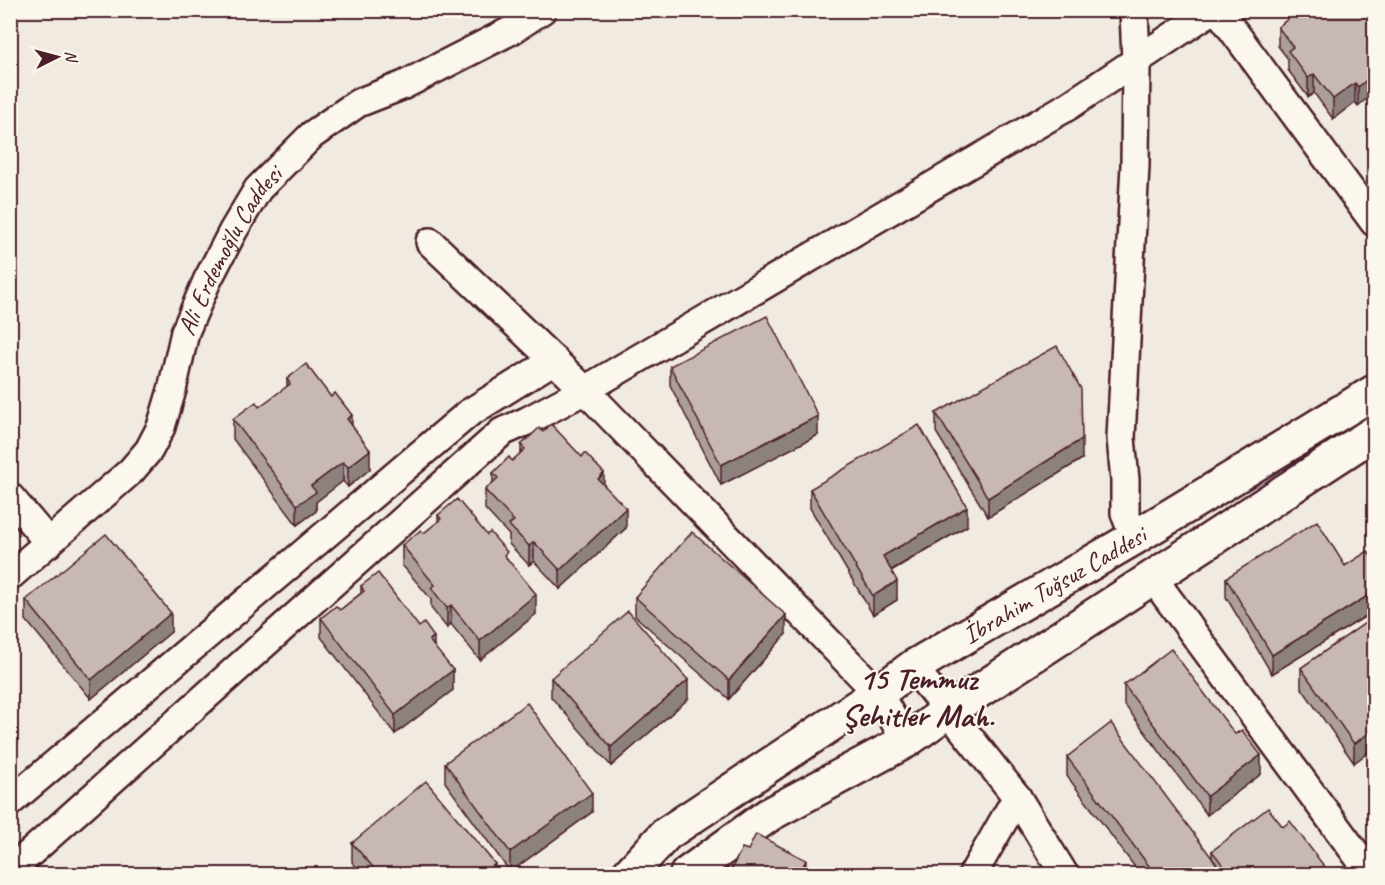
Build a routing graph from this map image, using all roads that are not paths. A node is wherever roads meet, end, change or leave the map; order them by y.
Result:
1 (542, 10) edge
2 (1134, 10) edge
3 (1212, 10) edge
4 (1218, 10) edge
5 (1136, 61) junction
6 (1374, 222) edge
7 (430, 243) dead end
8 (554, 360) junction
9 (585, 390) junction
10 (1374, 392) edge
11 (1374, 433) edge
12 (10, 497) edge
13 (1134, 538) junction
14 (49, 543) junction
15 (10, 576) edge
16 (1152, 577) junction
17 (913, 667) junction
18 (878, 693) junction
19 (948, 711) junction
20 (906, 741) junction
21 (1017, 797) junction
22 (10, 802) edge
23 (10, 871) edge
24 (628, 874) edge
25 (687, 874) edge
26 (973, 874) edge
27 (1064, 874) edge
28 (1371, 874) edge

1 - 14 street, Ali Erdemoğlu Caddesi
2 - 5 street
3 - 5 street
4 - 6 street
5 - 9 street
5 - 13 street
7 - 8 street
8 - 9 street
8 - 22 street
9 - 18 street
9 - 23 street
10 - 13 street, İbrahim Tuğsuz Caddesi
11 - 16 street, İbrahim Tuğsuz Caddesi
12 - 14 street
13 - 17 street, İbrahim Tuğsuz Caddesi
14 - 15 street, Ali Erdemoğlu Caddesi
16 - 19 street, İbrahim Tuğsuz Caddesi
16 - 28 street
17 - 18 street, İbrahim Tuğsuz Caddesi
17 - 19 street
18 - 20 street
18 - 24 street, İbrahim Tuğsuz Caddesi
19 - 20 street, İbrahim Tuğsuz Caddesi
19 - 21 street
20 - 25 street, İbrahim Tuğsuz Caddesi
21 - 26 street
21 - 27 street

